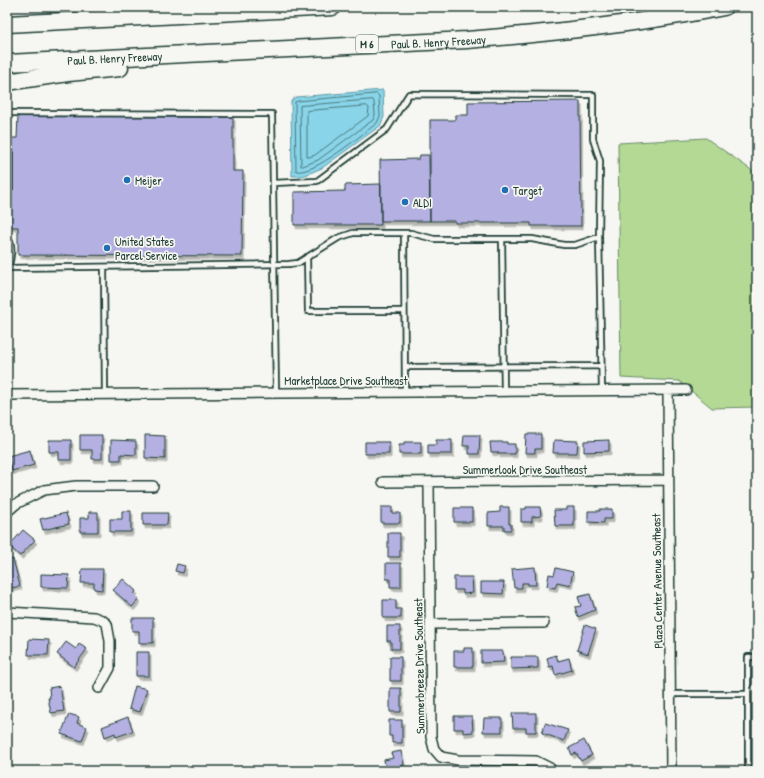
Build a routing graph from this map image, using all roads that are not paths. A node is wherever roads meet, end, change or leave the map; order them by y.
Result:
1 (333, 7) edge
2 (724, 7) edge
3 (7, 24) edge
4 (467, 40) junction
5 (7, 63) edge
6 (7, 82) edge
7 (7, 113) edge
8 (273, 183) junction
9 (404, 233) junction
10 (7, 237) edge
11 (600, 237) junction
12 (502, 239) junction
13 (307, 257) junction
14 (275, 265) junction
15 (104, 267) junction
16 (8, 268) edge
17 (404, 311) junction
18 (601, 366) junction
19 (504, 367) junction
20 (405, 368) junction
21 (668, 390) junction
22 (686, 390) dead end
23 (504, 391) junction
24 (602, 391) junction
25 (405, 392) junction
26 (276, 393) junction
27 (105, 394) junction
28 (7, 395) edge
29 (668, 480) junction
30 (383, 482) dead end
31 (429, 482) junction
32 (154, 486) dead end
33 (7, 512) edge
34 (7, 612) edge
35 (544, 623) dead end
36 (430, 624) junction
37 (757, 657) edge
38 (98, 688) dead end
39 (670, 694) junction
40 (748, 694) junction
41 (551, 771) edge
42 (671, 771) edge
43 (748, 771) edge

1 - 3 highway
2 - 4 highway, Paul B. Henry Freeway / M 6
4 - 5 highway, Paul B. Henry Freeway / M 6
4 - 6 highway
7 - 8 lane
8 - 11 lane
8 - 14 lane
9 - 12 lane
9 - 13 lane
9 - 17 lane
10 - 16 lane
11 - 12 lane
11 - 18 lane
12 - 19 lane
13 - 14 lane
13 - 17 lane
14 - 15 lane
14 - 26 lane
15 - 16 lane
15 - 27 lane
17 - 20 lane
18 - 19 lane
18 - 24 lane
19 - 20 lane
19 - 23 lane
20 - 25 lane
21 - 22 street, Marketplace Drive Southeast
21 - 24 street, Marketplace Drive Southeast
21 - 29 street, Plaza Center Avenue Southeast
23 - 24 street, Marketplace Drive Southeast
23 - 25 street, Marketplace Drive Southeast
25 - 26 street, Marketplace Drive Southeast
26 - 27 street, Marketplace Drive Southeast
27 - 28 street, Marketplace Drive Southeast
29 - 31 street, Summerlook Drive Southeast
29 - 39 street, Plaza Center Avenue Southeast
30 - 31 street, Summerlook Drive Southeast
31 - 36 street, Summerbreeze Drive Southeast
32 - 33 street
34 - 38 street
35 - 36 street
36 - 41 street, Summerbreeze Drive Southeast
37 - 40 lane
39 - 40 lane
39 - 42 street, Plaza Center Avenue Southeast
40 - 43 lane

